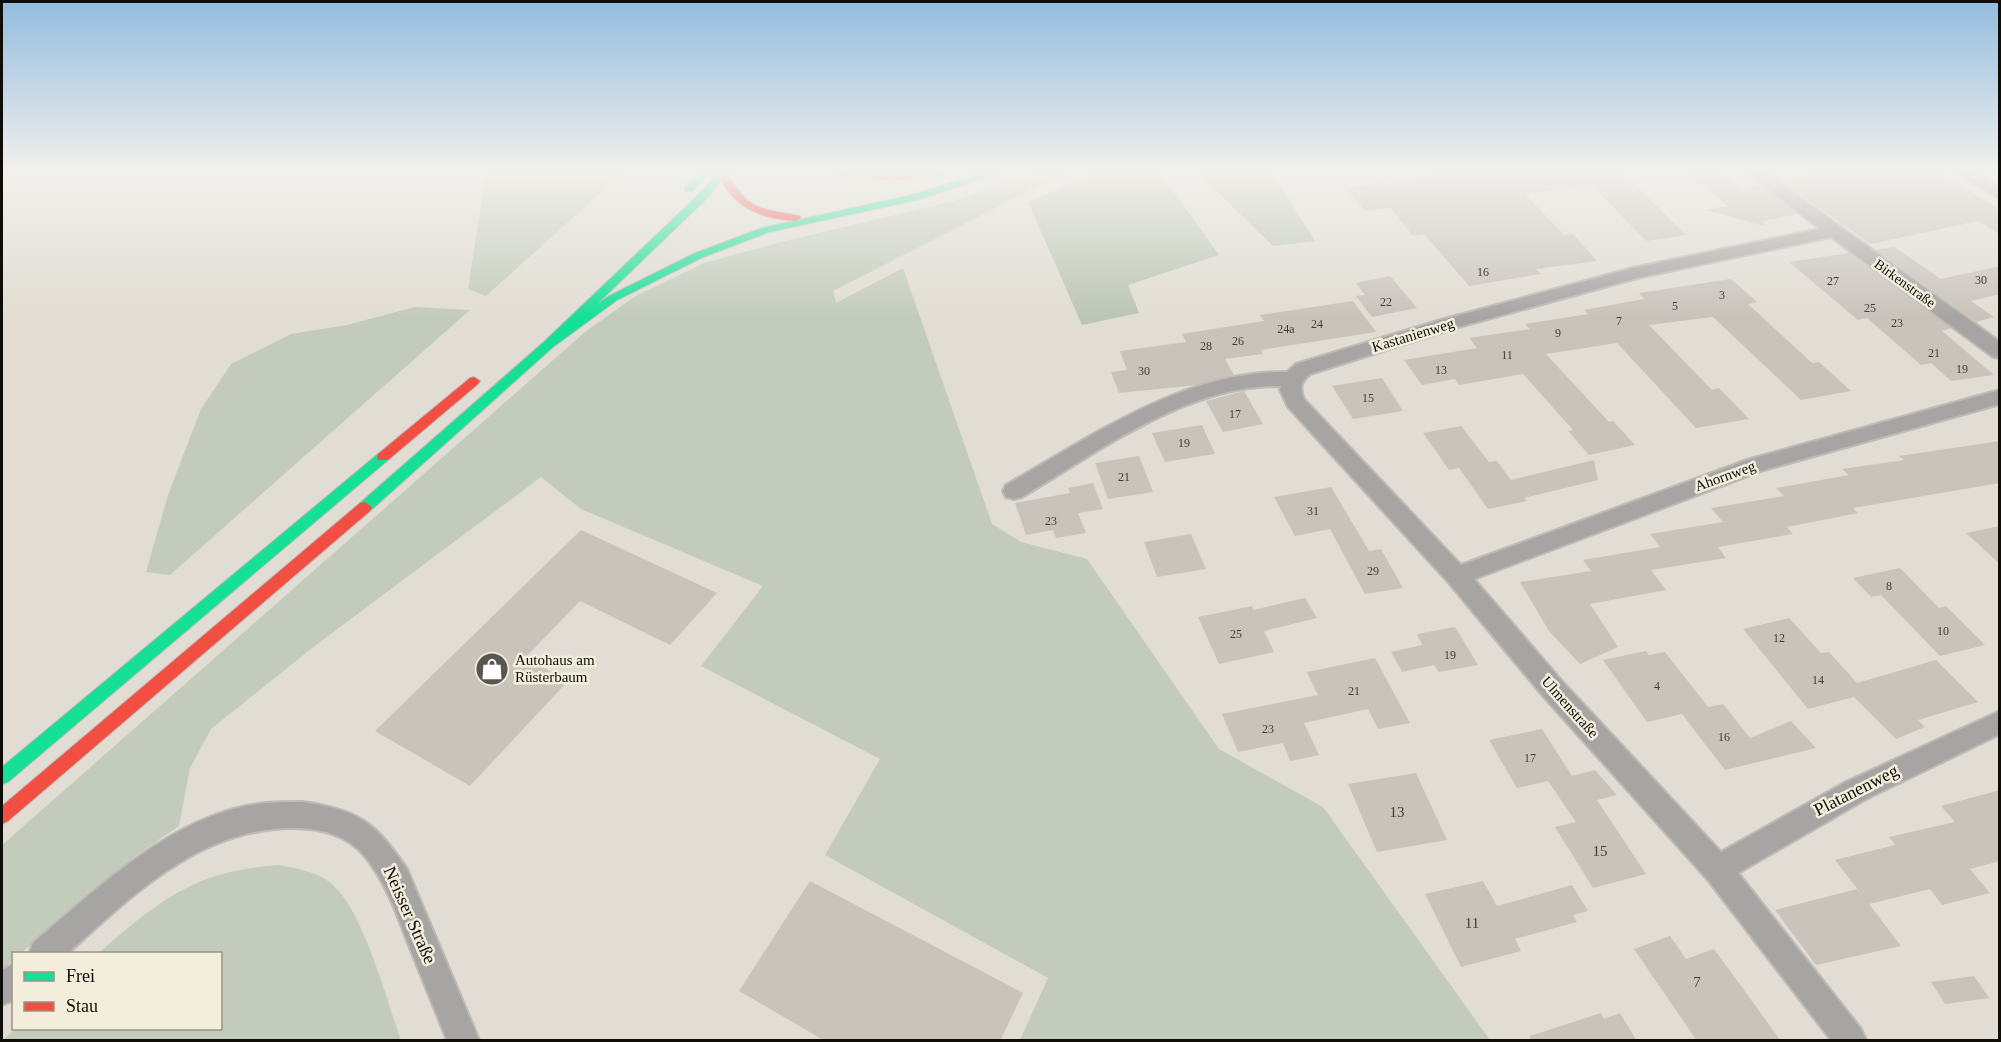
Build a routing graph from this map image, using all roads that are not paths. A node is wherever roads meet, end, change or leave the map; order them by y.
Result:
1 (679, 220) edge
2 (805, 220) edge
3 (1819, 220) edge
4 (1834, 231) junction
5 (549, 344) junction
6 (2000, 352) edge
7 (483, 373) dead end
8 (1292, 379) junction
9 (2000, 397) edge
10 (1014, 491) dead end
11 (1457, 576) junction
12 (2000, 722) edge
13 (2, 777) edge
14 (2, 816) edge
15 (1718, 870) junction
16 (46, 952) edge
17 (463, 1041) edge
18 (1850, 1041) edge

1 - 5 main road
2 - 5 main road
3 - 4 street, Birkenstraße
4 - 6 street, Birkenstraße
4 - 8 street, Kastanienweg
5 - 14 main road
7 - 13 main road
8 - 10 street, Kastanienweg
8 - 11 street, Ulmenstraße
9 - 11 street, Ahornweg
11 - 15 street, Ulmenstraße
12 - 15 street, Platanenweg
15 - 18 street, Ulmenstraße
16 - 17 street, Neisser Straße

